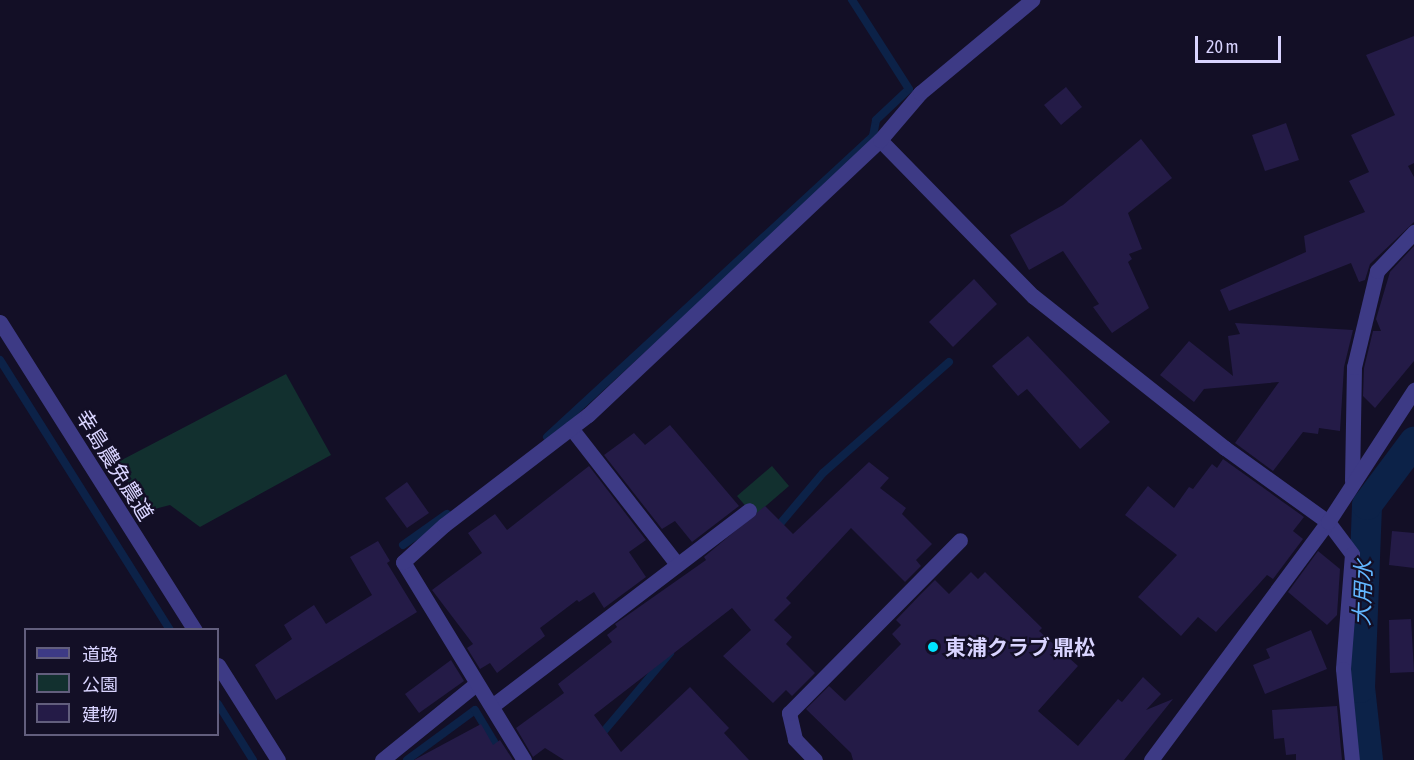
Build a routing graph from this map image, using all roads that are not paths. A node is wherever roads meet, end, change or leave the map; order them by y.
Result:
1 (1032, 0) edge
2 (880, 140) junction
3 (1414, 232) edge
4 (0, 322) edge
5 (1414, 390) edge
6 (572, 428) junction
7 (1352, 483) junction
8 (748, 510) dead end
9 (1328, 522) junction
10 (960, 540) dead end
11 (677, 564) junction
12 (194, 628) edge
13 (219, 667) edge
14 (476, 684) junction
15 (492, 706) junction
16 (278, 760) edge
17 (382, 760) edge
18 (524, 760) edge
19 (815, 760) edge
20 (1151, 760) edge
21 (1352, 760) edge

1 - 2 street
2 - 6 street
2 - 9 street
3 - 7 street
4 - 12 street, 幸島農免農道
5 - 7 street
6 - 11 street
6 - 14 street
7 - 9 street
8 - 11 street
9 - 20 street
9 - 21 street
10 - 19 street
11 - 15 street
13 - 16 street
14 - 15 street
14 - 17 street
15 - 18 street

